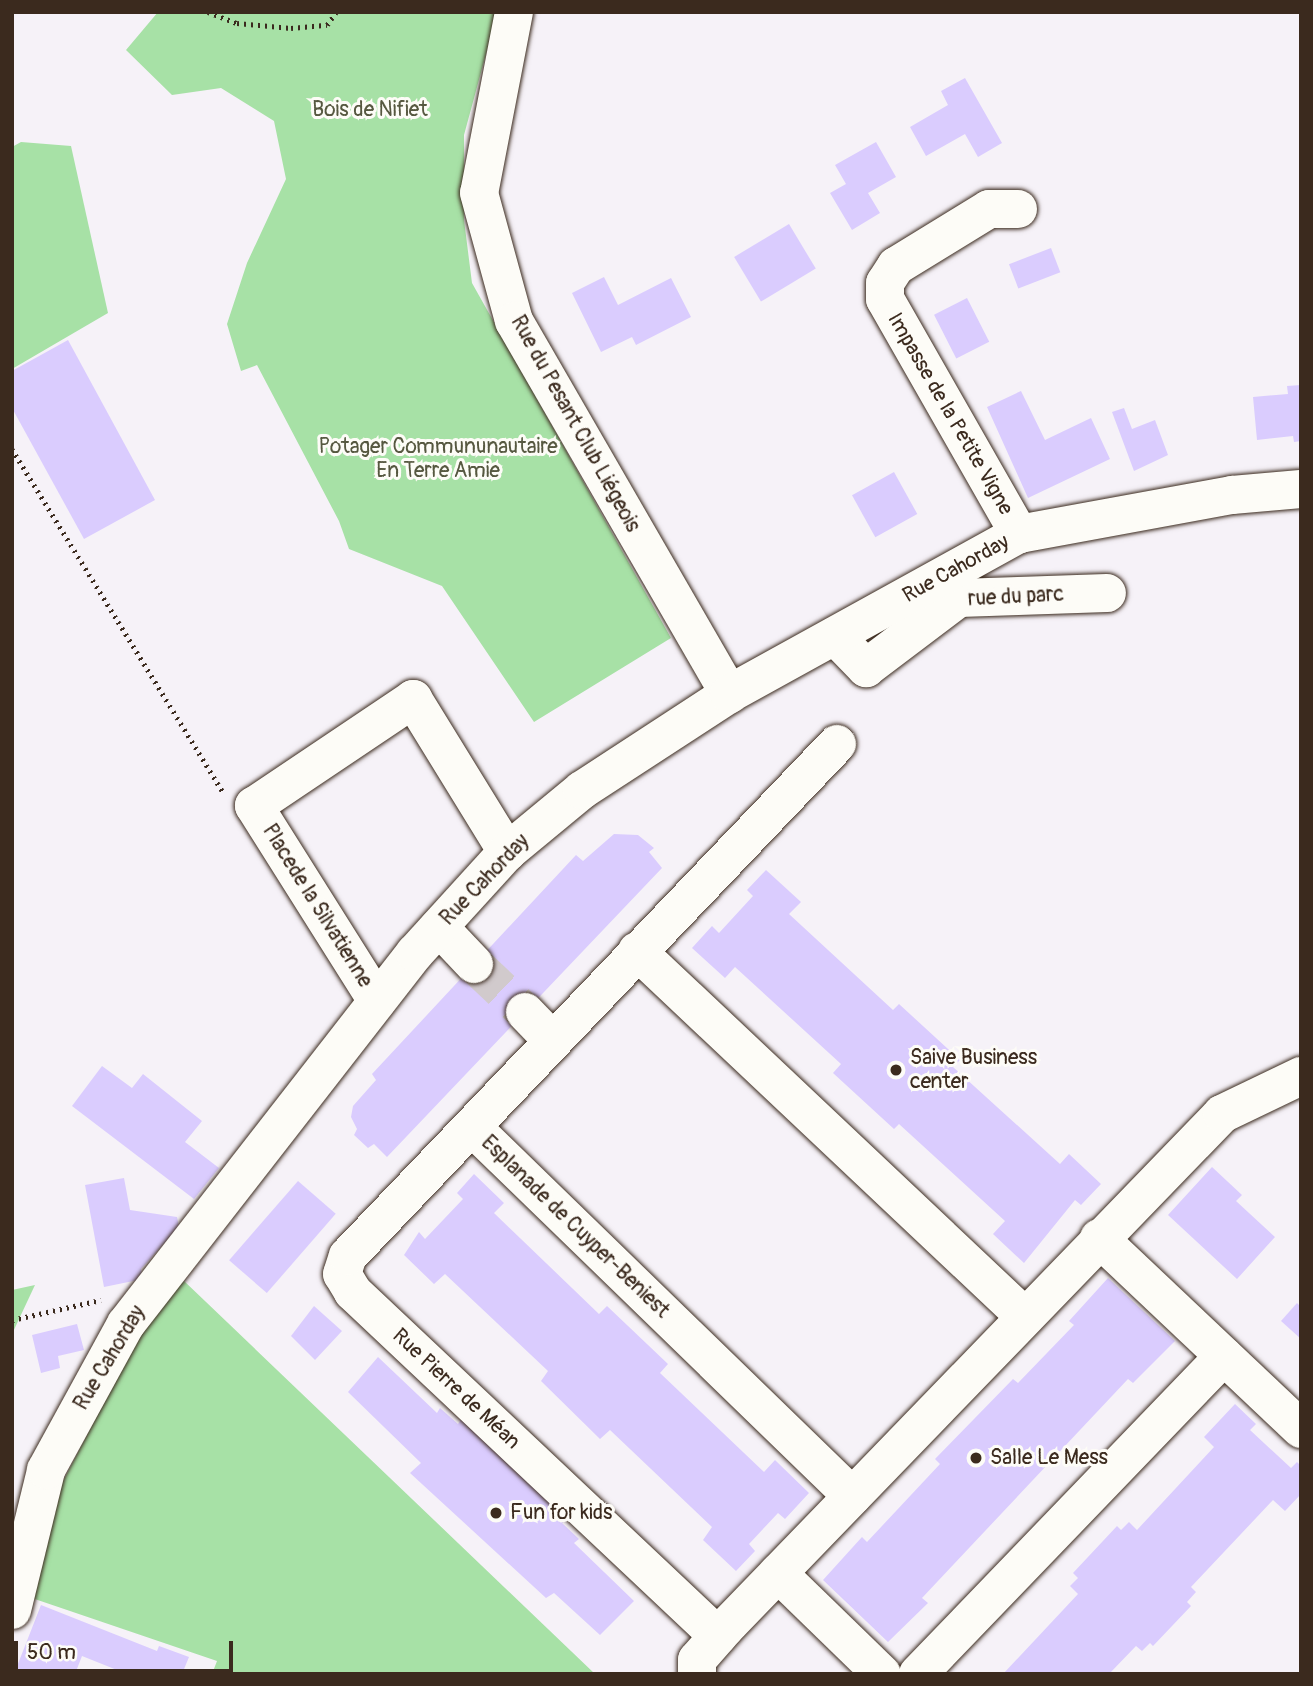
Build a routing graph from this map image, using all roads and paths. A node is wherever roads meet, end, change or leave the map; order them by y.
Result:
1 (208, 12) edge
2 (336, 12) edge
3 (514, 12) edge
4 (1018, 209) dead end
5 (12, 449) edge
6 (1301, 489) edge
7 (1019, 534) junction
8 (1107, 593) dead end
9 (835, 636) junction
10 (729, 694) junction
11 (837, 744) dead end
12 (231, 806) dead end
13 (507, 852) junction
14 (439, 927) junction
15 (636, 951) junction
16 (474, 964) tunnel mouth
17 (377, 1001) junction
18 (525, 1012) tunnel mouth
19 (553, 1041) junction
20 (1301, 1076) edge
21 (471, 1126) junction
22 (1100, 1238) junction
23 (106, 1299) dead end
24 (1024, 1316) junction
25 (12, 1320) edge
26 (1224, 1356) junction
27 (1301, 1429) edge
28 (852, 1496) junction
29 (778, 1573) junction
30 (12, 1610) edge
31 (718, 1636) junction
32 (697, 1674) edge
33 (883, 1674) edge
34 (918, 1674) edge

1 - 2 path
3 - 10 street, Rue du Pesant Club Liégeois
4 - 7 street, Impasse de la Petite Vigne
5 - 12 path
6 - 7 street, Rue Cahorday
7 - 9 street, Rue Cahorday
8 - 9 street, rue du parc
9 - 10 street, Rue Cahorday
10 - 13 street, Rue Cahorday
11 - 15 street, Esplanade de Cuyper-Beniest
13 - 14 street, Rue Cahorday
13 - 17 street, Placede la Silvatienne
14 - 16 street
14 - 17 street, Rue Cahorday
15 - 19 street, Esplanade de Cuyper-Beniest
15 - 24 street
17 - 30 street, Rue Cahorday
18 - 19 street
19 - 21 street, Esplanade de Cuyper-Beniest
20 - 22 street
21 - 28 street, Esplanade de Cuyper-Beniest
21 - 31 street, Rue Pierre de Méan
22 - 24 street
22 - 26 street
23 - 25 path
24 - 28 street
26 - 27 street
26 - 34 street
28 - 29 street
29 - 31 street
29 - 33 street
31 - 32 street

